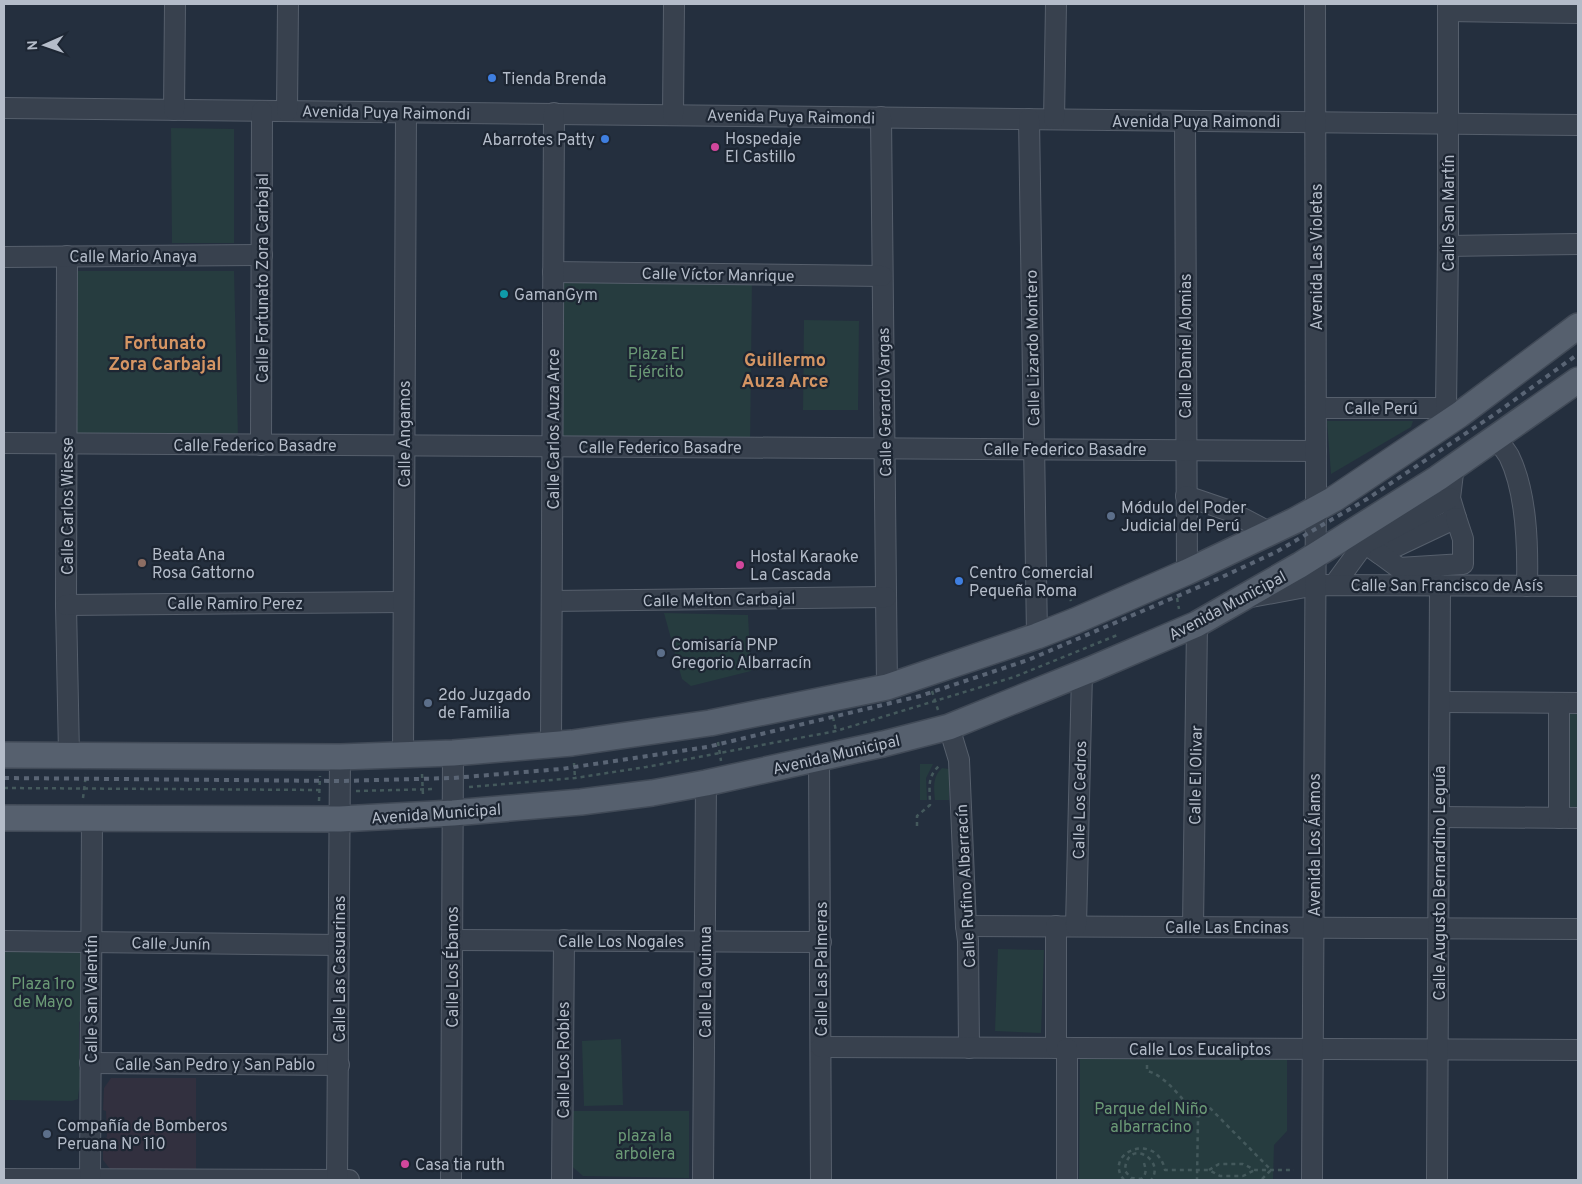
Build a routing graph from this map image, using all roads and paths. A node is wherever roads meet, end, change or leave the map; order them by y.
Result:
1 (176, 4) edge
2 (288, 4) edge
3 (674, 4) edge
4 (1056, 4) edge
5 (1315, 4) edge
6 (1448, 8) edge
7 (1578, 13) edge
8 (4, 108) edge
9 (174, 110) junction
10 (262, 111) junction
11 (287, 111) junction
12 (406, 113) junction
13 (554, 113) junction
14 (673, 115) junction
15 (881, 117) junction
16 (1028, 119) junction
17 (1054, 119) junction
18 (1185, 121) junction
19 (1316, 121) junction
20 (1448, 124) junction
21 (1578, 125) edge
22 (1578, 244) edge
23 (1448, 246) junction
24 (262, 255) junction
25 (67, 256) junction
26 (4, 257) edge
27 (554, 272) junction
28 (882, 276) junction
29 (1578, 326) edge
30 (1578, 380) edge
31 (1316, 408) junction
32 (1452, 411) junction
33 (1496, 437) junction
34 (4, 443) edge
35 (68, 444) junction
36 (261, 444) junction
37 (404, 445) junction
38 (552, 446) junction
39 (885, 448) junction
40 (1034, 449) junction
41 (1185, 450) junction
42 (1316, 451) junction
43 (1454, 465) junction
44 (1186, 496) junction
45 (1450, 498) junction
46 (1316, 510) junction
47 (1456, 518) junction
48 (1269, 532) junction
49 (1365, 544) junction
50 (1316, 555) junction
51 (1463, 564) junction
52 (1187, 572) junction
53 (1325, 585) junction
54 (1440, 585) junction
55 (1463, 586) junction
56 (1526, 586) junction
57 (1578, 586) edge
58 (886, 597) junction
59 (1241, 599) junction
60 (552, 601) junction
61 (404, 602) junction
62 (66, 605) junction
63 (1197, 624) junction
64 (1037, 636) junction
65 (1082, 673) junction
66 (926, 674) junction
67 (887, 687) junction
68 (830, 699) junction
69 (1440, 702) junction
70 (1569, 703) edge
71 (716, 722) junction
72 (945, 728) junction
73 (562, 744) junction
74 (453, 753) junction
75 (4, 755) edge
76 (78, 755) junction
77 (412, 755) junction
78 (829, 755) junction
79 (330, 757) junction
80 (944, 761) dead end
81 (714, 781) junction
82 (4, 788) edge
83 (84, 789) junction
84 (423, 789) junction
85 (437, 789) dead end
86 (319, 790) junction
87 (330, 790) dead end
88 (355, 791) dead end
89 (576, 802) junction
90 (453, 813) junction
91 (424, 815) junction
92 (1439, 817) junction
93 (4, 818) edge
94 (1569, 818) edge
95 (86, 819) junction
96 (329, 819) junction
97 (917, 826) dead end
98 (966, 926) junction
99 (1066, 926) junction
100 (1193, 927) junction
101 (1314, 928) junction
102 (1439, 928) junction
103 (1578, 929) edge
104 (452, 940) junction
105 (564, 940) junction
106 (4, 941) edge
107 (706, 941) junction
108 (91, 942) junction
109 (821, 942) junction
110 (339, 945) junction
111 (821, 1047) junction
112 (969, 1048) junction
113 (1062, 1048) junction
114 (1313, 1049) junction
115 (1438, 1050) junction
116 (1578, 1050) edge
117 (90, 1063) junction
118 (339, 1065) junction
119 (1164, 1080) dead end
120 (1198, 1117) junction
121 (1144, 1163) dead end
122 (1198, 1170) junction
123 (1209, 1170) junction
124 (1255, 1170) junction
125 (1271, 1170) junction
126 (1312, 1175) edge
127 (4, 1179) edge
128 (90, 1180) edge
129 (337, 1180) edge
130 (351, 1180) edge
131 (451, 1180) edge
132 (562, 1180) edge
133 (703, 1180) edge
134 (821, 1180) edge
135 (1067, 1180) edge
136 (1124, 1180) edge
137 (1151, 1180) edge
138 (1197, 1180) edge
139 (1262, 1180) edge
140 (1437, 1180) edge

1 - 9 street
2 - 11 street
3 - 14 street
4 - 17 street
5 - 19 street, Avenida Las Violetas
6 - 7 street
6 - 20 street, Calle San Martín
8 - 9 street, Avenida Puya Raimondi
9 - 10 street, Avenida Puya Raimondi
10 - 11 street, Avenida Puya Raimondi
10 - 24 street, Calle Fortunato Zora Carbajal
11 - 12 street, Avenida Puya Raimondi
12 - 13 street, Avenida Puya Raimondi
12 - 37 street, Calle Angamos
13 - 14 street, Avenida Puya Raimondi
13 - 27 street, Calle Carlos Auza Arce
14 - 15 street, Avenida Puya Raimondi
15 - 16 street, Avenida Puya Raimondi
15 - 28 street, Calle Gerardo Vargas
16 - 17 street, Avenida Puya Raimondi
16 - 40 street, Calle Lizardo Montero
17 - 18 street, Avenida Puya Raimondi
18 - 19 street, Avenida Puya Raimondi
18 - 41 street, Calle Daniel Alomias
19 - 20 street, Avenida Puya Raimondi
19 - 31 street, Avenida Las Violetas
20 - 21 street, Avenida Puya Raimondi
20 - 23 street, Calle San Martín
22 - 23 street
23 - 32 street, Calle San Martín
24 - 25 street, Calle Mario Anaya
24 - 36 street, Calle Fortunato Zora Carbajal
25 - 26 street, Calle Mario Anaya
25 - 35 street, Calle Carlos Wiesse
27 - 28 street, Calle Víctor Manrique
27 - 38 street, Calle Carlos Auza Arce
28 - 39 street, Calle Gerardo Vargas
29 - 32 main road
30 - 33 main road, Avenida Municipal
31 - 32 street, Calle Perú
31 - 42 street, Avenida Las Violetas
32 - 46 main road
33 - 43 main road, Avenida Municipal
33 - 56 street
34 - 35 street, Calle Federico Basadre
35 - 36 street, Calle Federico Basadre
35 - 62 street, Calle Carlos Wiesse
36 - 37 street, Calle Federico Basadre
37 - 38 street, Calle Federico Basadre
37 - 61 street, Calle Angamos
38 - 39 street, Calle Federico Basadre
38 - 60 street, Calle Carlos Auza Arce
39 - 40 street, Calle Federico Basadre
39 - 58 street, Calle Gerardo Vargas
40 - 41 street, Calle Federico Basadre
40 - 64 street, Calle Lizardo Montero
41 - 42 street, Calle Federico Basadre
41 - 44 street, Calle Daniel Alomias
42 - 46 street, Avenida Las Violetas
43 - 45 street
43 - 49 main road, Avenida Municipal
44 - 48 street
44 - 52 street, Calle Daniel Alomias
45 - 47 street
45 - 49 street
46 - 48 main road
46 - 50 street, Avenida Los Álamos
47 - 49 street
47 - 51 street
48 - 52 main road
49 - 50 main road, Avenida Municipal
49 - 51 street
49 - 53 street
50 - 53 street, Avenida Los Álamos
50 - 59 main road, Avenida Municipal
51 - 55 street
52 - 64 main road
53 - 54 street, Calle San Francisco de Asís
53 - 59 street, Calle San Francisco de Asís
53 - 101 street, Avenida Los Álamos
54 - 55 street, Calle San Francisco de Asís
54 - 69 street, Calle Augusto Bernardino Leguía
55 - 56 street, Calle San Francisco de Asís
56 - 57 street, Calle San Francisco de Asís
58 - 60 street, Calle Melton Carbajal
58 - 67 street, Calle Gerardo Vargas
59 - 63 main road, Avenida Municipal
60 - 73 street, Calle Carlos Auza Arce
61 - 62 street, Calle Ramiro Perez
61 - 77 street, Calle Angamos
62 - 76 street, Calle Carlos Wiesse
63 - 65 main road, Avenida Municipal
63 - 100 street, Calle El Olivar
64 - 66 main road
65 - 72 main road, Avenida Municipal
65 - 99 street, Calle Los Cedros
66 - 67 main road
66 - 72 path
67 - 68 main road
68 - 71 main road
68 - 78 path
69 - 70 street
69 - 92 street, Calle Augusto Bernardino Leguía
70 - 94 street
71 - 73 main road
71 - 81 path
72 - 78 main road, Avenida Municipal
72 - 98 street, Calle Rufino Albarracín
73 - 74 main road
73 - 89 path
74 - 77 main road
74 - 90 street, Calle Los Ébanos
75 - 76 main road
76 - 79 main road
76 - 83 path
77 - 79 main road
77 - 84 path
78 - 81 main road, Avenida Municipal
78 - 109 street, Calle Las Palmeras
79 - 86 path
79 - 96 street, Calle Las Casuarinas
80 - 97 path
81 - 89 main road, Avenida Municipal
81 - 107 street, Calle La Quinua
82 - 83 path
83 - 86 path
83 - 95 path
84 - 85 path
84 - 88 path
84 - 91 path
86 - 87 path
86 - 96 path
89 - 90 main road, Avenida Municipal
90 - 91 main road, Avenida Municipal
90 - 104 street, Calle Los Ébanos
91 - 96 main road, Avenida Municipal
92 - 94 street
92 - 102 street, Calle Augusto Bernardino Leguía
93 - 95 main road, Avenida Municipal
95 - 96 main road, Avenida Municipal
95 - 108 street, Calle San Valentín
96 - 110 street, Calle Las Casuarinas
98 - 99 street, Calle Las Encinas
98 - 112 street, Calle Rufino Albarracín
99 - 100 street, Calle Las Encinas
99 - 113 street, Calle Los Cedros
100 - 101 street, Calle Las Encinas
101 - 102 street, Calle Las Encinas
101 - 114 street, Avenida Los Álamos
102 - 103 street, Calle Las Encinas
102 - 115 street, Calle Augusto Bernardino Leguía
104 - 105 street, Calle Los Nogales
104 - 131 street, Calle Los Ébanos
105 - 107 street, Calle Los Nogales
105 - 132 street, Calle Los Robles
106 - 108 street, Calle Junín
107 - 109 street, Calle Los Nogales
107 - 133 street, Calle La Quinua
108 - 110 street, Calle Junín
108 - 117 street, Calle San Valentín
109 - 111 street, Calle Las Palmeras
110 - 118 street, Calle Las Casuarinas
111 - 112 street, Calle Los Eucaliptos
111 - 134 street, Calle Las Palmeras
112 - 113 street, Calle Los Eucaliptos
113 - 114 street, Calle Los Eucaliptos
113 - 135 street, Calle Los Cedros
114 - 115 street, Calle Los Eucaliptos
114 - 126 street, Avenida Los Álamos
115 - 116 street, Calle Los Eucaliptos
115 - 140 street, Calle Augusto Bernardino Leguía
117 - 118 street, Calle San Pedro y San Pablo
117 - 128 street, Calle San Valentín
118 - 129 street, Calle Las Casuarinas
119 - 120 path
120 - 122 path
120 - 125 path
121 - 137 path
122 - 123 path
122 - 136 path
122 - 138 path
123 - 124 path
123 - 124 path
124 - 125 path
125 - 126 path
125 - 139 path
127 - 128 street
128 - 129 street
129 - 130 street

